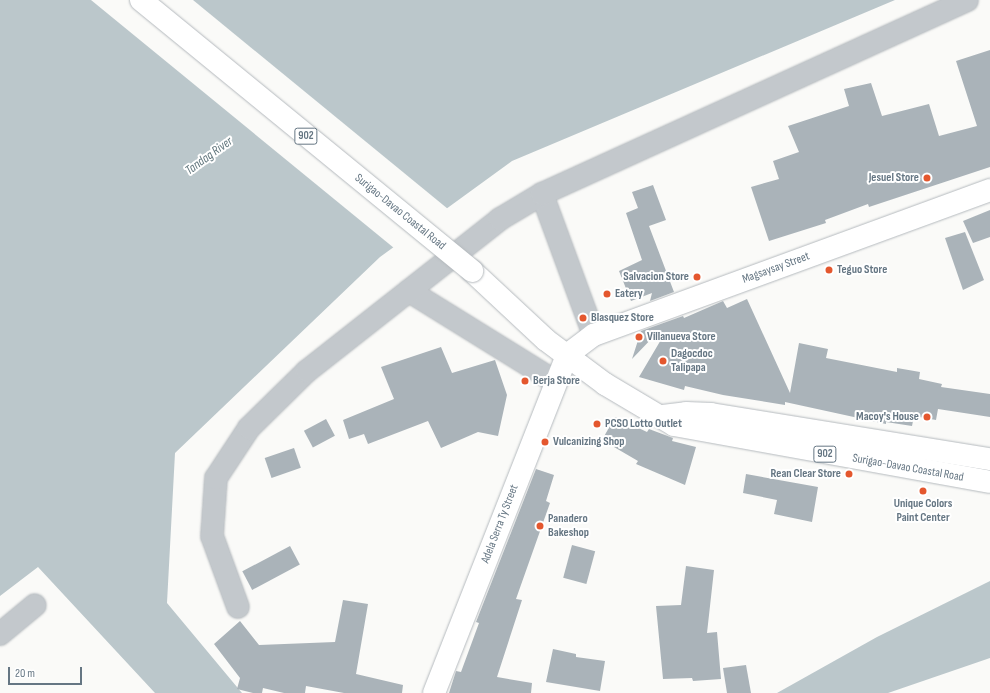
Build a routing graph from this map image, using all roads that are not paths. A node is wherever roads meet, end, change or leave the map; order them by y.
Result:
1 (141, 0) edge
2 (967, 0) edge
3 (990, 190) edge
4 (542, 194) junction
5 (409, 290) junction
6 (594, 335) junction
7 (568, 355) junction
8 (556, 382) junction
9 (663, 416) junction
10 (990, 459) edge
11 (990, 482) edge
12 (34, 605) dead end
13 (238, 608) dead end
14 (0, 634) edge
15 (434, 693) edge

1 - 7 main road, Surigao-Davao Coastal Road / 902, bridge
2 - 4 street
3 - 6 main road, Magsaysay Street
4 - 5 street
4 - 6 street
5 - 8 street
5 - 13 street
6 - 7 main road, Magsaysay Street
7 - 8 main road, Adela Serra Ty Street
7 - 9 main road, Surigao-Davao Coastal Road / 902
8 - 15 main road, Adela Serra Ty Street
9 - 10 main road, Surigao-Davao Coastal Road / 902
9 - 11 main road, Surigao-Davao Coastal Road / 902
12 - 14 street

